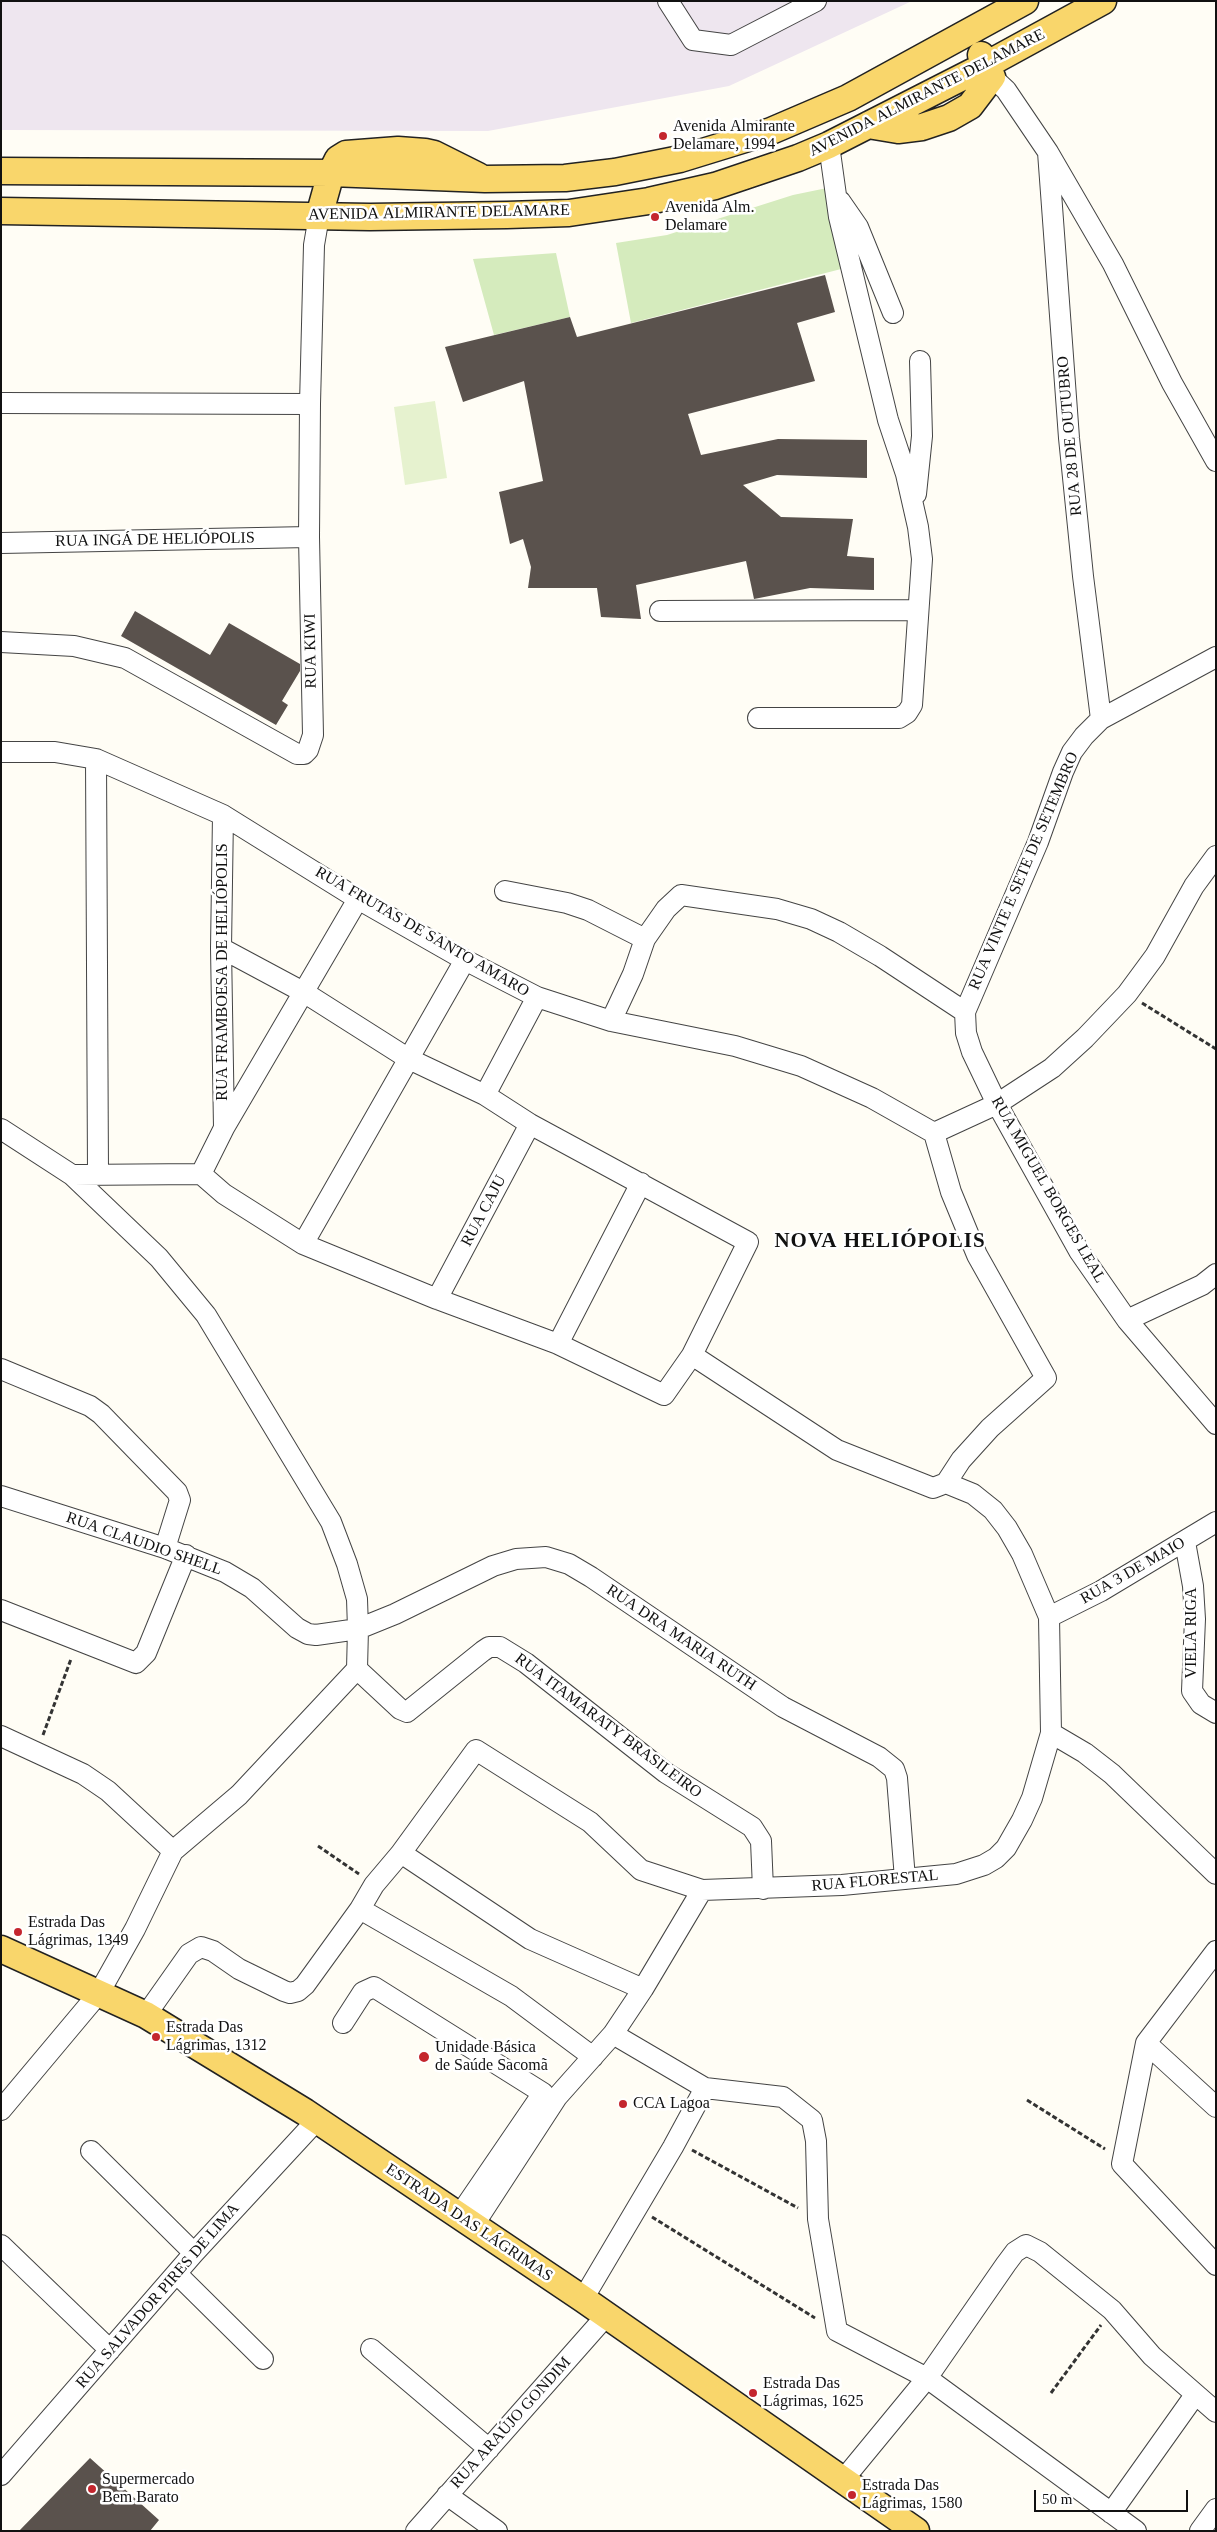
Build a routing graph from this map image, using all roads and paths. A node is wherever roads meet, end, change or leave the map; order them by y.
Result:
1 (668, 1) edge
2 (816, 1) edge
3 (1026, 1) edge
4 (1103, 1) edge
5 (968, 33) junction
6 (989, 71) junction
7 (829, 144) junction
8 (1048, 152) junction
9 (1, 171) edge
10 (331, 173) junction
11 (836, 195) junction
12 (1, 210) edge
13 (319, 216) junction
14 (893, 313) dead end
15 (920, 361) dead end
16 (1, 403) edge
17 (310, 404) junction
18 (922, 436) junction
19 (895, 440) junction
20 (1216, 461) edge
21 (914, 509) junction
22 (309, 537) junction
23 (1, 543) edge
24 (917, 610) junction
25 (660, 611) dead end
26 (1, 642) edge
27 (1216, 657) edge
28 (758, 718) dead end
29 (1101, 719) junction
30 (1, 754) edge
31 (96, 759) junction
32 (223, 815) junction
33 (1216, 856) edge
34 (505, 891) dead end
35 (358, 899) junction
36 (645, 939) junction
37 (221, 948) junction
38 (464, 960) junction
39 (305, 993) junction
40 (1127, 994) junction
41 (537, 997) junction
42 (965, 1012) junction
43 (611, 1021) junction
44 (1216, 1049) edge
45 (409, 1060) junction
46 (486, 1095) junction
47 (997, 1104) junction
48 (530, 1124) junction
49 (224, 1128) junction
50 (1, 1129) edge
51 (934, 1133) junction
52 (98, 1173) junction
53 (201, 1174) junction
54 (72, 1175) junction
55 (642, 1183) junction
56 (303, 1244) junction
57 (1216, 1274) edge
58 (436, 1299) junction
59 (1127, 1320) junction
60 (558, 1344) junction
61 (692, 1355) junction
62 (1, 1369) edge
63 (1216, 1424) edge
64 (939, 1485) junction
65 (1, 1496) edge
66 (1216, 1522) edge
67 (1185, 1542) junction
68 (165, 1548) junction
69 (186, 1556) junction
70 (1, 1610) edge
71 (1049, 1617) junction
72 (358, 1629) junction
73 (78, 1641) junction
74 (357, 1669) junction
75 (1216, 1713) edge
76 (1051, 1734) junction
77 (1, 1736) edge
78 (36, 1752) junction
79 (318, 1846) dead end
80 (173, 1851) junction
81 (401, 1853) junction
82 (1216, 1874) edge
83 (905, 1879) junction
84 (374, 1885) junction
85 (762, 1889) junction
86 (702, 1890) junction
87 (360, 1909) junction
88 (1, 1949) edge
89 (1216, 1951) edge
90 (643, 1989) junction
91 (99, 1993) junction
92 (146, 2015) junction
93 (343, 2023) dead end
94 (613, 2034) junction
95 (1146, 2043) junction
96 (593, 2057) junction
97 (705, 2088) junction
98 (1027, 2100) dead end
99 (1216, 2107) edge
100 (1, 2110) edge
101 (317, 2120) junction
102 (676, 2141) junction
103 (91, 2151) dead end
104 (1122, 2164) junction
105 (637, 2208) junction
106 (818, 2219) junction
107 (466, 2221) junction
108 (1, 2246) edge
109 (194, 2253) junction
110 (1216, 2265) edge
111 (177, 2274) junction
112 (583, 2299) junction
113 (1112, 2310) junction
114 (606, 2316) junction
115 (837, 2331) junction
116 (371, 2349) dead end
117 (110, 2350) junction
118 (263, 2359) dead end
119 (927, 2378) junction
120 (1051, 2393) dead end
121 (1195, 2395) junction
122 (1216, 2412) edge
123 (488, 2449) junction
124 (1, 2475) edge
125 (843, 2480) junction
126 (447, 2495) junction
127 (1216, 2509) edge
128 (1111, 2513) junction
129 (416, 2531) edge
130 (497, 2531) edge
131 (916, 2531) edge
132 (1136, 2531) edge
133 (1200, 2531) edge

1 - 2 street
3 - 5 main road, AVENIDA ALMIRANTE DELAMARE
4 - 6 main road, AVENIDA ALMIRANTE DELAMARE
5 - 6 main road
5 - 10 main road, AVENIDA ALMIRANTE DELAMARE
6 - 7 main road, AVENIDA ALMIRANTE DELAMARE
6 - 8 street
7 - 11 street
7 - 13 main road, AVENIDA ALMIRANTE DELAMARE
8 - 20 street
8 - 29 street, RUA 28 DE OUTUBRO
9 - 10 main road
10 - 13 main road
11 - 14 street
11 - 19 street
12 - 13 main road, AVENIDA ALMIRANTE DELAMARE
13 - 17 street, RUA KIWI
15 - 18 street
16 - 17 street
17 - 22 street, RUA KIWI
18 - 19 street
18 - 21 street
19 - 21 street
21 - 24 street
22 - 23 street, RUA INGÁ DE HELIÓPOLIS
22 - 26 street, RUA KIWI
24 - 25 street
24 - 28 street
27 - 29 street, RUA VINTE E SETE DE SETEMBRO
29 - 42 street, RUA VINTE E SETE DE SETEMBRO
30 - 31 street
31 - 32 street, RUA FRUTAS DE SANTO AMARO
31 - 52 street
32 - 35 street, RUA FRUTAS DE SANTO AMARO
32 - 37 street, RUA FRAMBOESA DE HELIÓPOLIS
33 - 40 street
34 - 36 street
35 - 38 street, RUA FRUTAS DE SANTO AMARO
35 - 39 street
36 - 42 street
36 - 43 street
37 - 39 street
37 - 49 street, RUA FRAMBOESA DE HELIÓPOLIS
38 - 41 street, RUA FRUTAS DE SANTO AMARO
38 - 45 street
39 - 45 street
39 - 49 street
40 - 44 path
40 - 47 street
41 - 43 street, RUA FRUTAS DE SANTO AMARO
41 - 46 street
42 - 47 street, RUA MIGUEL BORGES LEAL
43 - 51 street, RUA FRUTAS DE SANTO AMARO
45 - 46 street
45 - 56 street
46 - 48 street
47 - 51 street
47 - 59 street, RUA MIGUEL BORGES LEAL
48 - 55 street
48 - 58 street, RUA CAJU
49 - 53 street
50 - 54 street
51 - 64 street
52 - 53 street
52 - 54 street
53 - 56 street
54 - 72 street
55 - 60 street
55 - 61 street
56 - 58 street
57 - 59 street
58 - 60 street
59 - 63 street, RUA MIGUEL BORGES LEAL
60 - 61 street
61 - 64 street, RUA FLORESTAL
62 - 68 street
64 - 71 street, RUA FLORESTAL
65 - 68 street, RUA CLAUDIO SHELL
66 - 67 street, RUA 3 DE MAIO
67 - 71 street, RUA 3 DE MAIO
67 - 75 street, VIELA RIGA
68 - 69 street, RUA CLAUDIO SHELL
69 - 72 street, RUA CLAUDIO SHELL
69 - 73 street
70 - 73 street
71 - 76 street, RUA FLORESTAL
72 - 74 street
72 - 83 street, RUA DRA MARIA RUTH
73 - 78 path
74 - 80 street
74 - 85 street, RUA ITAMARATY BRASILEIRO
76 - 82 street
76 - 83 street, RUA FLORESTAL
77 - 78 street
78 - 80 street
79 - 84 path
80 - 91 street
81 - 84 street
81 - 86 street, RUA FLORESTAL
81 - 90 street
83 - 85 street, RUA FLORESTAL
84 - 87 street
85 - 86 street, RUA FLORESTAL
86 - 90 street
87 - 92 street
87 - 96 street
88 - 91 main road, ESTRADA DAS LÁGRIMAS
89 - 95 street
90 - 94 street
91 - 92 main road, ESTRADA DAS LÁGRIMAS
91 - 100 street
92 - 101 main road, ESTRADA DAS LÁGRIMAS
93 - 107 street
94 - 96 street
94 - 97 street
95 - 99 street
95 - 104 street
96 - 107 street
97 - 102 street
97 - 106 street
98 - 104 path
101 - 107 main road, ESTRADA DAS LÁGRIMAS
101 - 109 street, RUA SALVADOR PIRES DE LIMA
102 - 105 street
102 - 106 path
103 - 109 street
104 - 110 street
105 - 112 street
105 - 115 path
106 - 115 street
107 - 112 main road, ESTRADA DAS LÁGRIMAS
108 - 117 street
109 - 111 street, RUA SALVADOR PIRES DE LIMA
111 - 117 street, RUA SALVADOR PIRES DE LIMA
111 - 118 street
112 - 114 main road, ESTRADA DAS LÁGRIMAS
113 - 119 street
113 - 120 path
113 - 121 street
114 - 123 street, RUA ARAÚJO GONDIM
114 - 125 main road, ESTRADA DAS LÁGRIMAS
115 - 119 street
116 - 123 street
117 - 124 street, RUA SALVADOR PIRES DE LIMA
119 - 125 street
119 - 128 street
121 - 122 street
121 - 128 street
123 - 126 street, RUA ARAÚJO GONDIM
125 - 131 main road, ESTRADA DAS LÁGRIMAS
126 - 129 street, RUA ARAÚJO GONDIM
126 - 130 street
127 - 133 street
128 - 132 street

